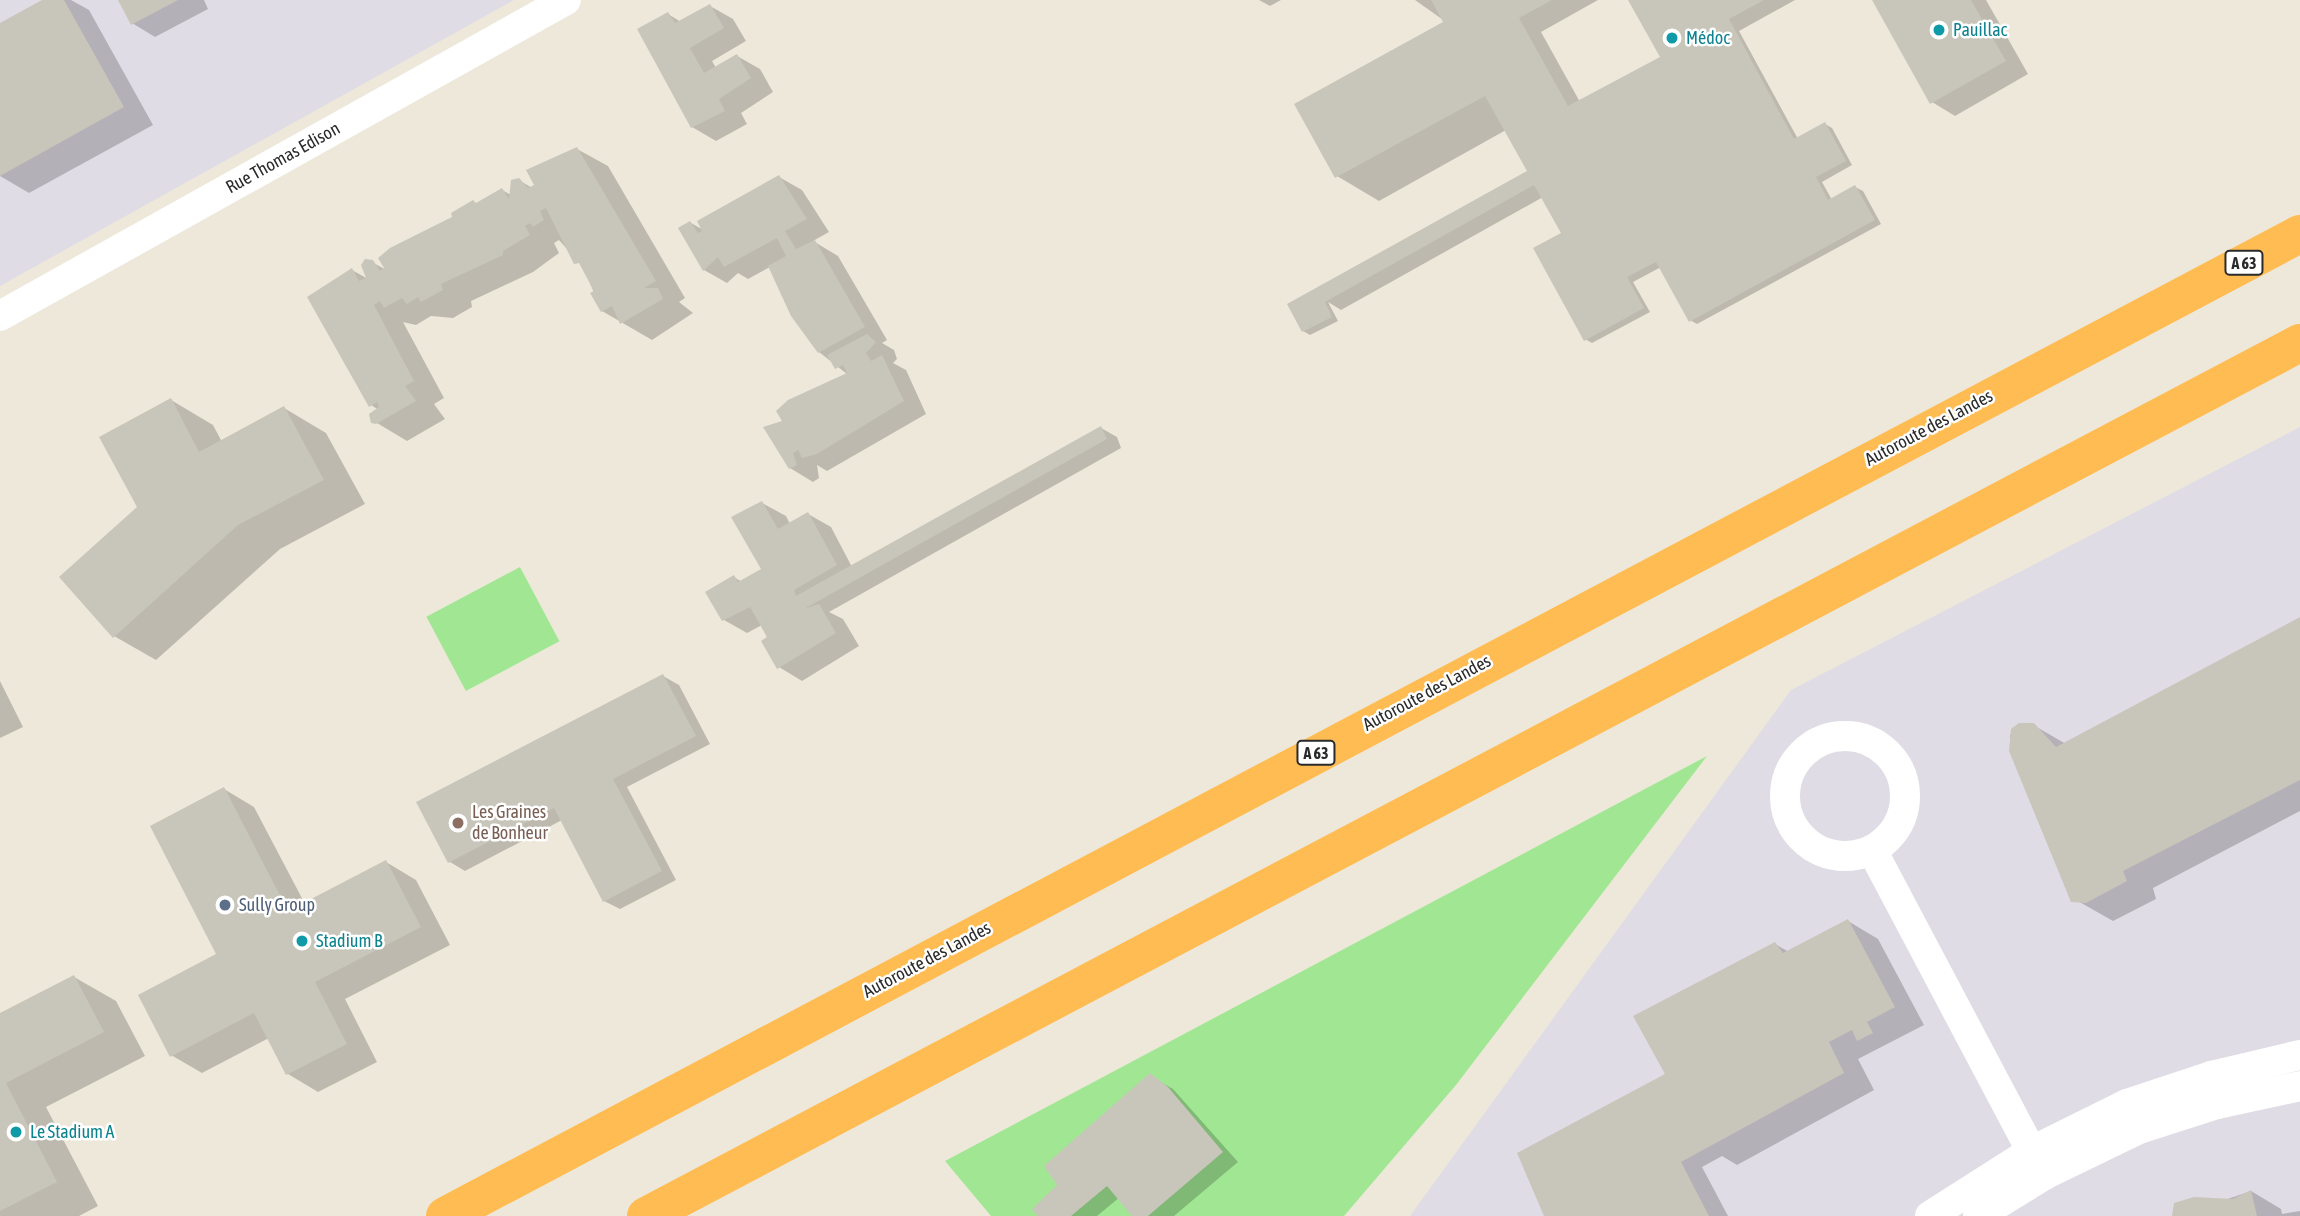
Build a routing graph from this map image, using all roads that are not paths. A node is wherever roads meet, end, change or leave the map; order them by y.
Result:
1 (566, 0) edge
2 (2300, 233) edge
3 (0, 316) edge
4 (2300, 343) edge
5 (1872, 850) junction
6 (2300, 1055) edge
7 (2300, 1086) edge
8 (2038, 1163) junction
9 (445, 1216) edge
10 (646, 1216) edge
11 (1930, 1216) edge
12 (1978, 1216) edge

1 - 3 street, Rue Thomas Edison
2 - 9 highway, Autoroute des Landes / A 63
4 - 10 highway
5 - 5 street
5 - 8 street
6 - 8 street
7 - 8 street
8 - 11 street
8 - 12 street

